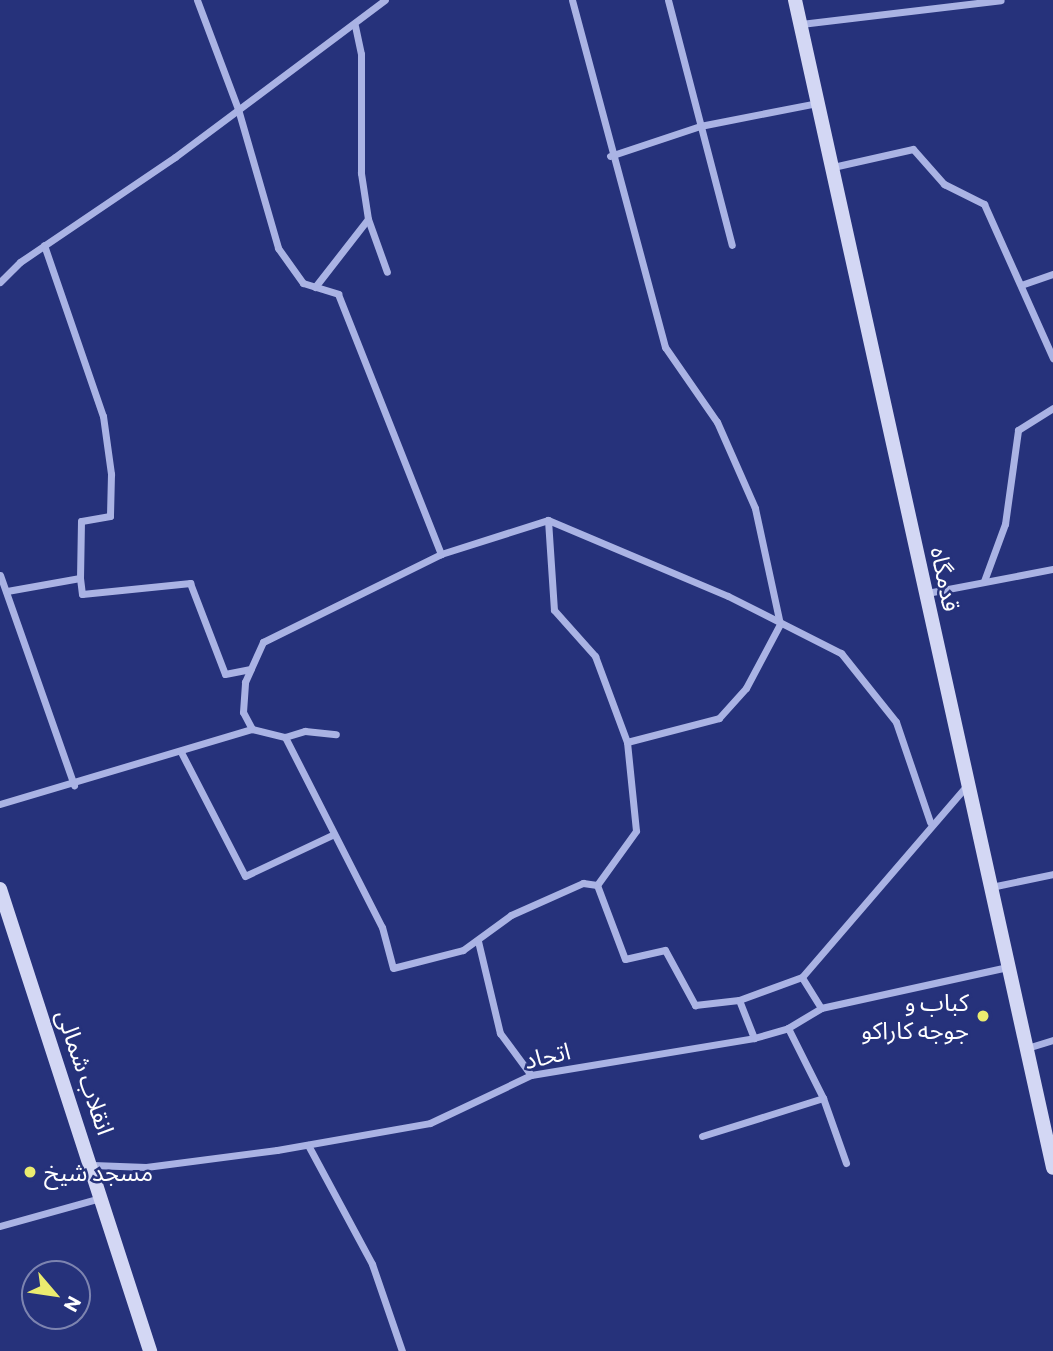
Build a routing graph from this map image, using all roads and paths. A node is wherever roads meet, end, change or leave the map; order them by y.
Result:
1 (197, 0) edge
2 (385, 0) edge
3 (572, 0) edge
4 (668, 0) edge
5 (795, 0) edge
6 (1001, 0) edge
7 (801, 24) junction
8 (355, 26) junction
9 (818, 103) junction
10 (238, 109) junction
11 (700, 126) junction
12 (610, 156) junction
13 (832, 167) junction
14 (368, 219) junction
15 (44, 245) junction
16 (732, 246) dead end
17 (387, 272) dead end
18 (1053, 274) edge
19 (0, 282) edge
20 (1021, 285) junction
21 (315, 287) junction
22 (1053, 358) edge
23 (1053, 408) edge
24 (548, 520) junction
25 (441, 554) junction
26 (1053, 569) edge
27 (0, 575) edge
28 (80, 578) junction
29 (984, 581) junction
30 (7, 591) junction
31 (926, 593) junction
32 (780, 624) junction
33 (251, 669) junction
34 (252, 729) junction
35 (336, 734) dead end
36 (285, 737) junction
37 (627, 742) junction
38 (182, 754) junction
39 (75, 785) junction
40 (968, 785) junction
41 (0, 804) edge
42 (930, 822) junction
43 (332, 835) junction
44 (1053, 874) edge
45 (597, 885) junction
46 (991, 887) junction
47 (0, 889) edge
48 (478, 941) junction
49 (1009, 967) junction
50 (802, 977) junction
51 (739, 1000) junction
52 (821, 1008) junction
53 (788, 1028) junction
54 (754, 1038) junction
55 (1053, 1040) edge
56 (1026, 1048) junction
57 (531, 1075) junction
58 (823, 1098) junction
59 (702, 1136) dead end
60 (308, 1144) junction
61 (846, 1163) dead end
62 (93, 1165) junction
63 (1053, 1168) edge
64 (97, 1199) junction
65 (0, 1226) edge
66 (150, 1351) edge
67 (402, 1351) edge

1 - 10 street
2 - 8 street
3 - 12 street
4 - 11 street
5 - 7 main road, قدمگاه
6 - 7 street
7 - 9 main road, قدمگاه
8 - 10 street
8 - 14 street
9 - 11 street
9 - 13 main road, قدمگاه
10 - 15 street
10 - 21 street
11 - 12 street
11 - 16 street
12 - 32 street
13 - 20 street
13 - 31 main road, قدمگاه
14 - 17 street
14 - 21 street
15 - 19 street
15 - 28 street
18 - 20 street
20 - 22 street
21 - 25 street
23 - 29 street
24 - 25 street
24 - 32 street
24 - 37 street
25 - 33 street
26 - 29 street
27 - 30 street
28 - 30 street
28 - 33 street
29 - 31 street
30 - 39 street
31 - 40 main road, قدمگاه
32 - 37 street
32 - 42 street
33 - 34 street
34 - 36 street
34 - 38 street
35 - 36 street
36 - 43 street
37 - 45 street
38 - 39 street
38 - 43 street
39 - 41 street
40 - 42 street
40 - 46 main road, قدمگاه
42 - 50 street
43 - 48 street
44 - 46 street
45 - 48 street
45 - 51 street
46 - 49 main road, قدمگاه
47 - 62 main road, انقلاب شمالی
48 - 57 street
49 - 52 street, اتحاد
49 - 56 main road, قدمگاه
50 - 51 street
50 - 52 street
51 - 54 street
52 - 53 street, اتحاد
53 - 54 street, اتحاد
53 - 58 street
54 - 57 street, اتحاد
55 - 56 street
56 - 63 main road, قدمگاه
57 - 60 street, اتحاد
58 - 59 street
58 - 61 street
60 - 62 street, اتحاد
60 - 67 street
62 - 64 main road, انقلاب شمالی
64 - 65 street
64 - 66 main road, انقلاب شمالی

